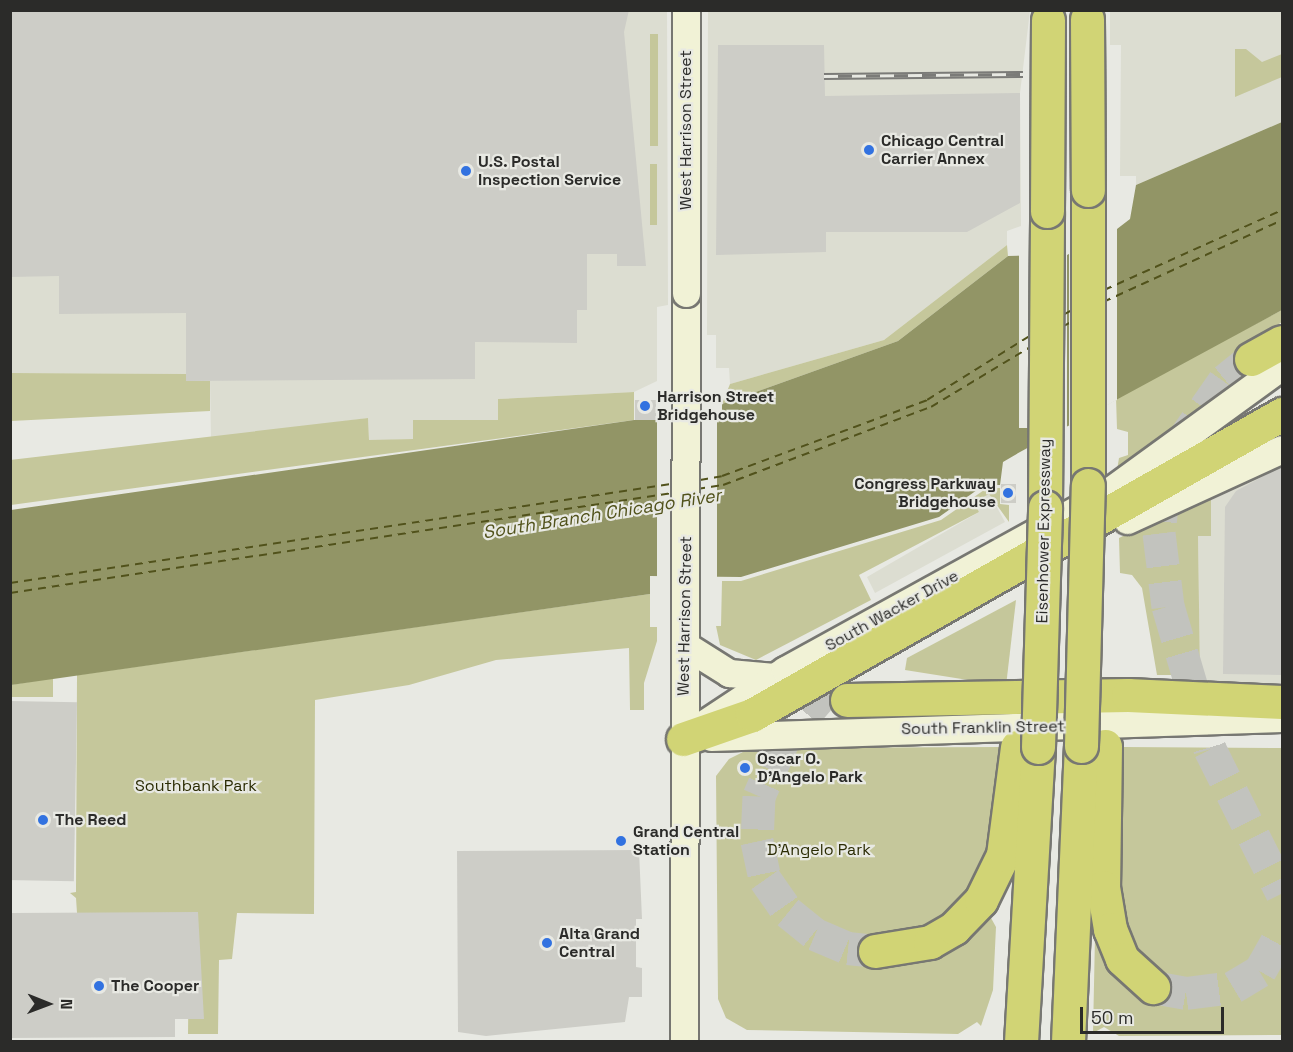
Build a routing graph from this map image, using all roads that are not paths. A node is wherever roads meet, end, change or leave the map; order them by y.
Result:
1 (686, 10) edge
2 (1048, 20) dead end
3 (1087, 20) dead end
4 (1276, 364) edge
5 (1282, 414) edge
6 (1235, 443) junction
7 (1282, 449) edge
8 (1097, 489) junction
9 (1127, 520) junction
10 (686, 646) junction
11 (774, 677) junction
12 (1282, 702) edge
13 (1282, 718) edge
14 (683, 739) junction
15 (1093, 746) junction
16 (1027, 747) junction
17 (875, 951) tunnel mouth
18 (1153, 987) tunnel mouth
19 (684, 1041) edge
20 (1021, 1041) edge
21 (1068, 1041) edge

1 - 10 main road, West Harrison Street, bridge
2 - 16 highway, Eisenhower Expressway, bridge
3 - 8 highway, bridge
4 - 8 highway
5 - 6 highway
6 - 9 highway
6 - 14 highway
7 - 9 main road
8 - 11 main road, South Wacker Drive
8 - 15 highway, bridge
9 - 12 highway
10 - 11 main road
10 - 14 main road, West Harrison Street
11 - 14 main road, South Wacker Drive
13 - 14 main road, South Franklin Street
14 - 19 main road, West Harrison Street
15 - 18 highway
15 - 21 highway
16 - 17 highway
16 - 20 highway

